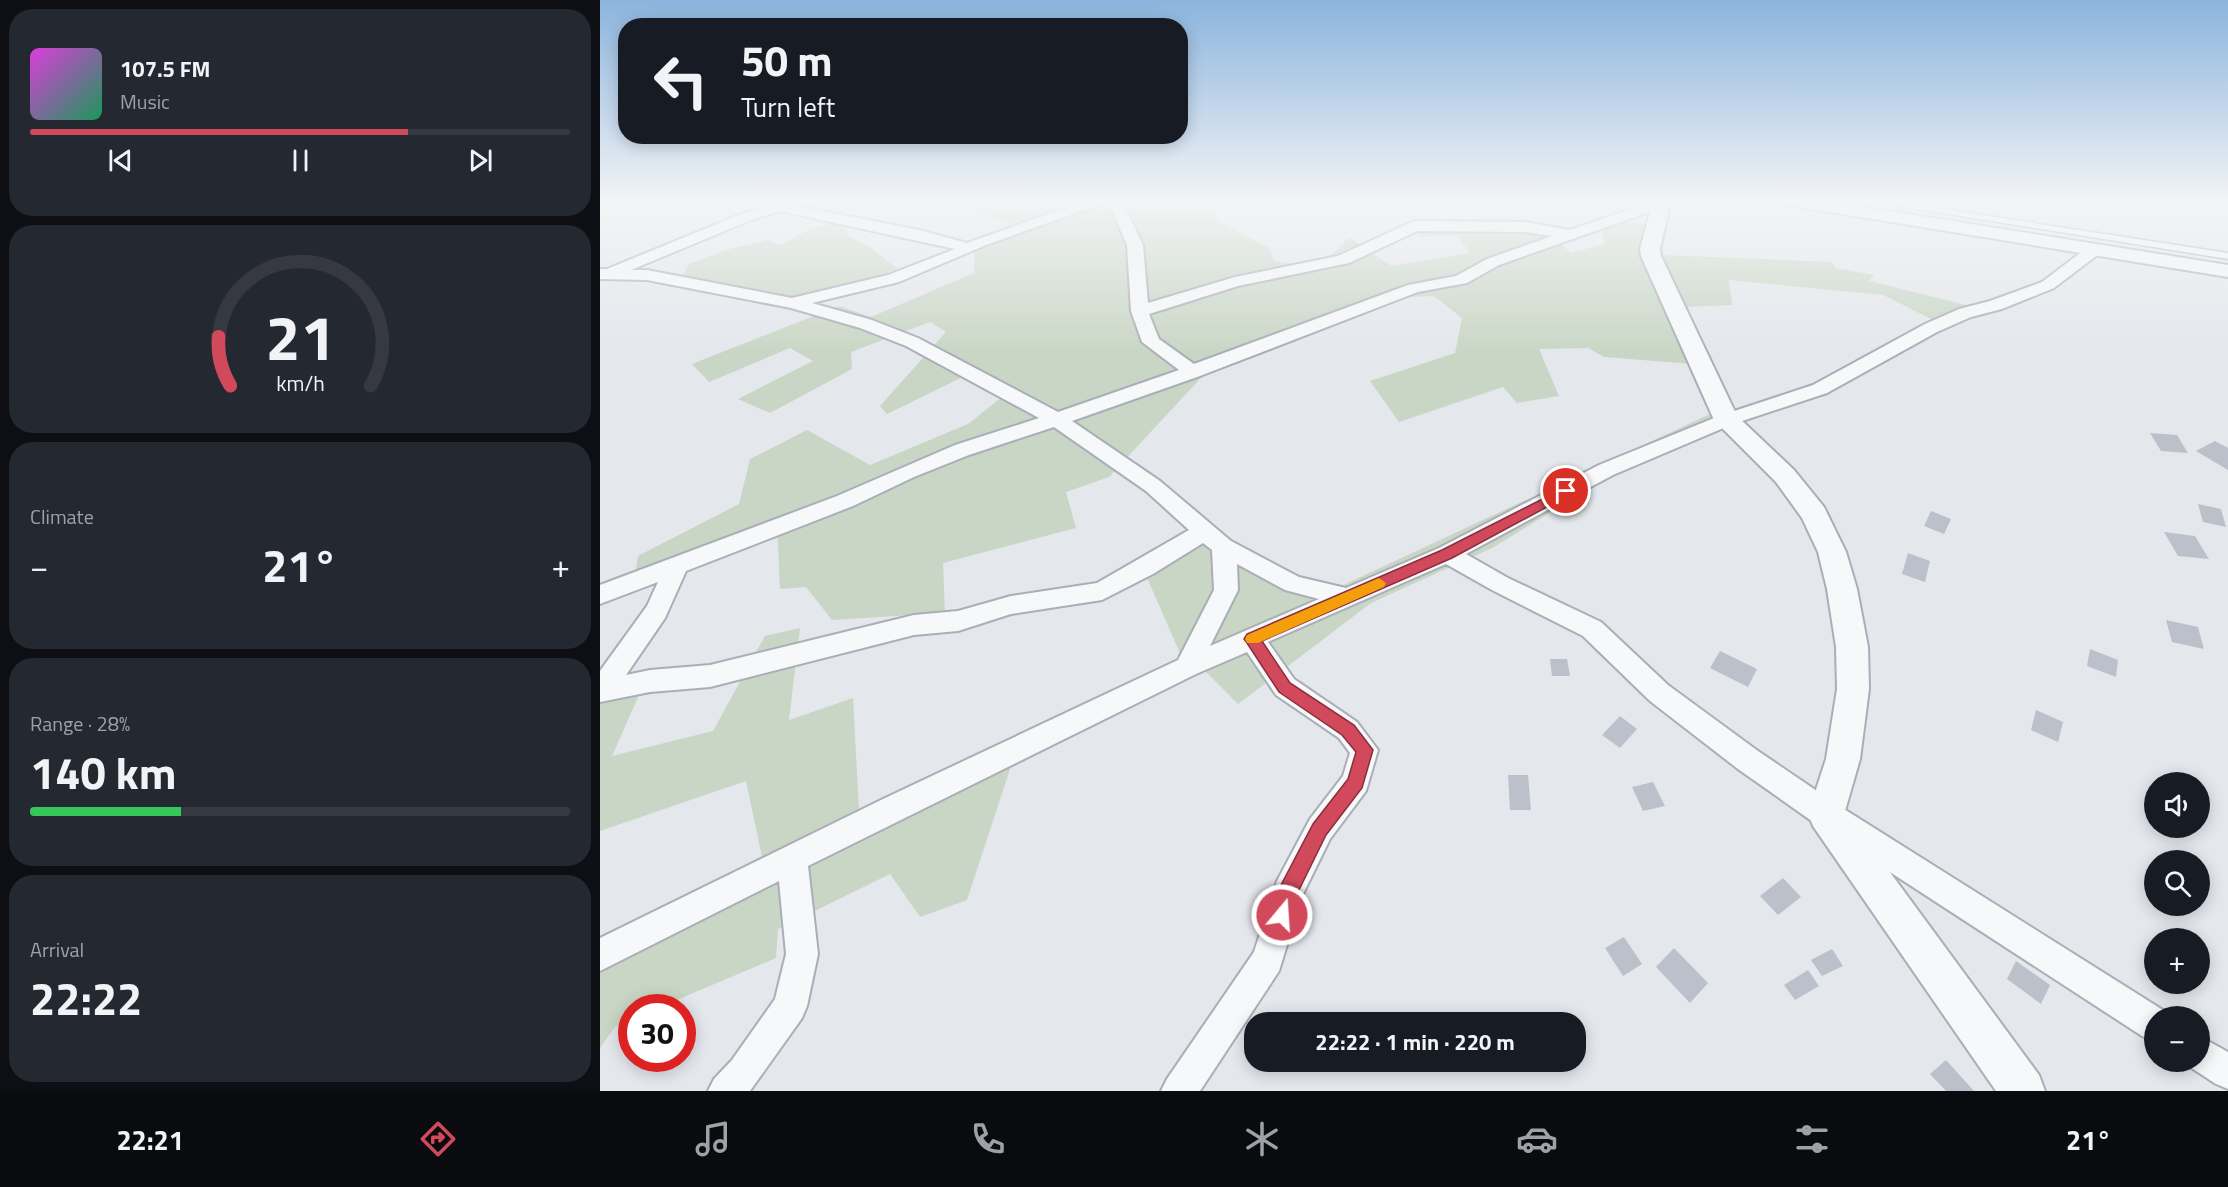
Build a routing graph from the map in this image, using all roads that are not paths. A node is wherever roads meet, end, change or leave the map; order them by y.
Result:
1 (659, 252) edge
2 (959, 252) edge
3 (1136, 252) edge
4 (1359, 252) edge
5 (1521, 252) edge
6 (1650, 252) edge
7 (2091, 252) edge
8 (2106, 252) edge
9 (2202, 252) edge
10 (2228, 256) edge
11 (2228, 271) edge
12 (604, 274) edge
13 (794, 303) junction
14 (1140, 311) junction
15 (1193, 372) junction
16 (1055, 419) junction
17 (1726, 420) junction
18 (1204, 531) junction
19 (1223, 547) junction
20 (1447, 554) junction
21 (678, 564) junction
22 (600, 595) edge
23 (1345, 597) junction
24 (1252, 639) junction
25 (1186, 668) junction
26 (600, 691) edge
27 (1826, 814) junction
28 (792, 858) junction
29 (600, 955) edge
30 (2144, 1018) edge
31 (2210, 1060) edge
32 (2228, 1072) edge
33 (726, 1091) edge
34 (1179, 1091) edge
35 (2023, 1091) edge

1 - 12 street
2 - 13 street
3 - 14 street
4 - 14 street
5 - 15 street
6 - 17 street
7 - 17 street
8 - 11 street
9 - 10 lane
12 - 13 street
13 - 16 street
14 - 15 street
15 - 16 street
16 - 18 street
16 - 21 street
17 - 20 street
17 - 27 street
18 - 19 street
18 - 26 street
19 - 23 street
19 - 25 street
20 - 23 street
20 - 27 street
21 - 22 street
21 - 26 street
23 - 24 street
24 - 25 street
24 - 34 street
25 - 28 street
27 - 30 street
27 - 35 street
28 - 29 street
28 - 33 street
31 - 32 street

